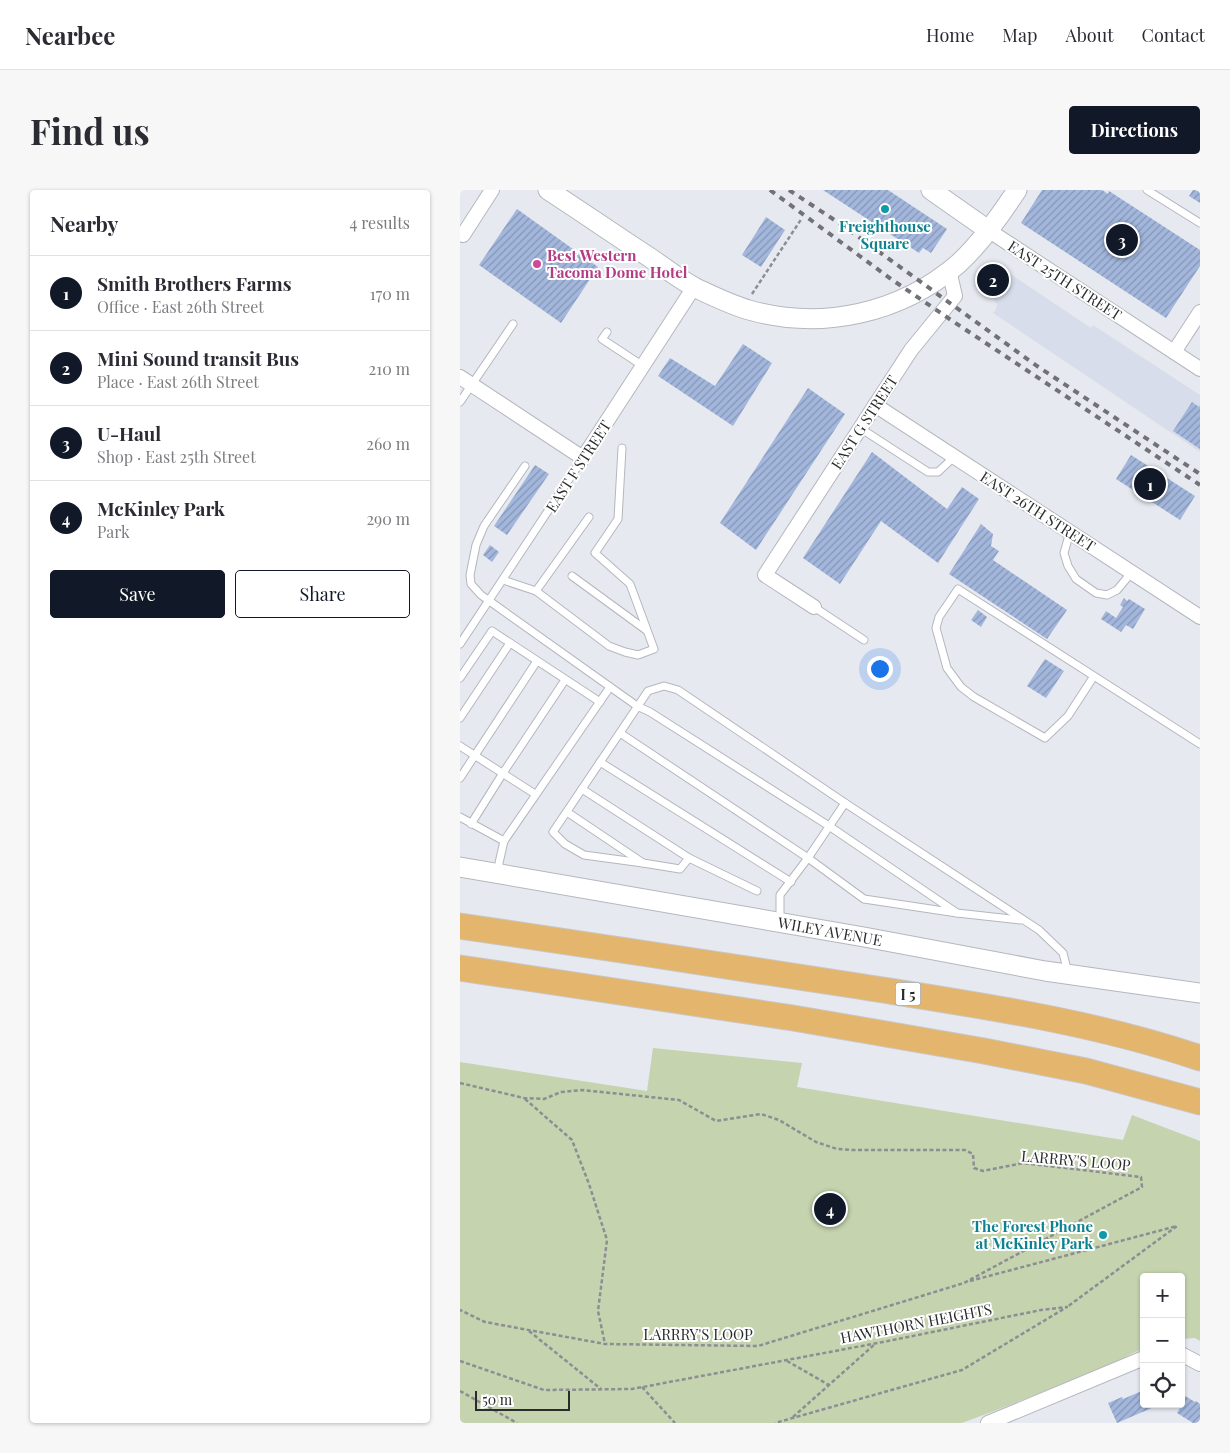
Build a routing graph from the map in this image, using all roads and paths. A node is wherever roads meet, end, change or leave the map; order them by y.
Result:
1 (492, 190) edge
2 (548, 190) edge
3 (931, 190) edge
4 (1017, 190) edge
5 (1147, 190) edge
6 (802, 218) dead end
7 (1200, 223) edge
8 (988, 230) junction
9 (462, 236) edge
10 (949, 270) junction
11 (694, 288) junction
12 (752, 294) dead end
13 (1200, 312) edge
14 (513, 324) dead end
15 (607, 332) dead end
16 (1174, 352) junction
17 (643, 366) junction
18 (1200, 369) edge
19 (466, 381) edge
20 (460, 402) edge
21 (875, 405) junction
22 (860, 428) junction
23 (622, 448) dead end
24 (954, 457) junction
25 (583, 458) junction
26 (525, 466) dead end
27 (589, 517) dead end
28 (1070, 532) junction
29 (1132, 572) junction
30 (572, 576) dead end
31 (503, 580) junction
32 (536, 591) junction
33 (489, 601) junction
34 (814, 607) joint
35 (1200, 617) edge
36 (646, 630) junction
37 (864, 640) dead end
38 (510, 643) junction
39 (460, 644) edge
40 (537, 661) junction
41 (1094, 676) junction
42 (460, 678) edge
43 (564, 680) junction
44 (610, 687) junction
45 (600, 702) junction
46 (637, 706) junction
47 (460, 718) edge
48 (620, 733) junction
49 (1200, 744) edge
50 (460, 746) edge
51 (475, 756) junction
52 (600, 762) junction
53 (503, 773) junction
54 (460, 778) edge
55 (582, 789) junction
56 (535, 794) junction
57 (845, 803) junction
58 (567, 812) junction
59 (460, 817) edge
60 (471, 824) junction
61 (829, 826) junction
62 (504, 841) junction
63 (690, 858) junction
64 (808, 858) junction
65 (642, 863) junction
66 (460, 868) edge
67 (499, 874) junction
68 (791, 882) junction
69 (757, 891) dead end
70 (957, 913) junction
71 (1023, 920) junction
72 (780, 923) junction
73 (460, 926) edge
74 (460, 968) edge
75 (1068, 974) junction
76 (460, 977) edge
77 (1200, 993) edge
78 (793, 1018) junction
79 (1200, 1058) edge
80 (460, 1083) edge
81 (524, 1098) junction
82 (1200, 1102) edge
83 (964, 1283) junction
84 (1067, 1307) junction
85 (460, 1310) edge
86 (528, 1330) junction
87 (876, 1343) junction
88 (605, 1344) junction
89 (1185, 1356) edge
90 (786, 1360) junction
91 (1140, 1360) edge
92 (460, 1361) edge
93 (1200, 1364) edge
94 (829, 1385) junction
95 (642, 1388) junction
96 (602, 1390) junction
97 (460, 1391) edge
98 (792, 1418) junction
99 (516, 1423) edge
100 (676, 1423) edge
101 (775, 1423) edge
102 (988, 1423) edge

1 - 9 street
2 - 11 street
3 - 8 street, EAST 25TH STREET
4 - 8 street
5 - 7 lane
6 - 12 path
8 - 10 street
8 - 16 street, EAST 25TH STREET
10 - 11 street
10 - 21 street, EAST G STREET
11 - 17 street, EAST F STREET
13 - 16 street
14 - 19 lane
15 - 17 lane
16 - 18 street, EAST 25TH STREET
17 - 25 street, EAST F STREET
19 - 20 lane
19 - 25 street
21 - 22 street, EAST G STREET
21 - 24 street, EAST 26TH STREET
22 - 24 lane
22 - 34 street, EAST G STREET
23 - 36 lane
24 - 28 street, EAST 26TH STREET
25 - 31 lane, EAST F STREET
26 - 33 lane
27 - 32 lane
28 - 29 street, EAST 26TH STREET
28 - 29 lane
29 - 35 street, EAST 26TH STREET
30 - 36 lane
31 - 32 lane
31 - 33 lane, EAST F STREET
32 - 36 lane
33 - 39 lane, EAST F STREET
33 - 44 lane
34 - 37 lane
38 - 40 lane
38 - 42 lane
38 - 47 lane
40 - 43 lane
40 - 51 lane
41 - 41 lane
41 - 49 lane
43 - 45 lane
43 - 53 lane
44 - 45 lane
44 - 46 lane
45 - 56 lane
46 - 48 lane
46 - 57 lane
46 - 61 lane
48 - 52 lane
48 - 64 lane
50 - 51 lane
51 - 53 lane
51 - 54 lane
52 - 55 lane
52 - 68 lane
53 - 56 lane
53 - 60 lane
55 - 58 lane
55 - 63 lane
56 - 62 lane
57 - 61 lane
57 - 71 lane
58 - 65 lane
58 - 65 lane
59 - 60 lane
60 - 62 lane
61 - 64 lane
61 - 70 lane
62 - 67 lane
63 - 65 lane
63 - 69 lane
64 - 68 lane
64 - 70 lane
66 - 67 street, WILEY AVENUE
67 - 72 street, WILEY AVENUE
68 - 72 lane
70 - 71 lane
71 - 75 lane
72 - 75 street, WILEY AVENUE
73 - 79 highway, I 5
74 - 78 highway
75 - 77 street, WILEY AVENUE
76 - 78 highway
78 - 82 highway
80 - 81 path, LARRRY'S LOOP
81 - 83 path, LARRRY'S LOOP
81 - 88 path
83 - 84 path
83 - 88 path, LARRRY'S LOOP
84 - 87 path, HAWTHORN HEIGHTS
84 - 98 path
85 - 86 path, LARRRY'S LOOP
86 - 88 path, LARRRY'S LOOP
86 - 96 path
87 - 90 path, HAWTHORN HEIGHTS
87 - 94 path
89 - 93 street
90 - 94 path
90 - 95 path, HAWTHORN HEIGHTS
91 - 102 street
92 - 96 path, HAWTHORN HEIGHTS
94 - 98 path
95 - 96 path, HAWTHORN HEIGHTS
95 - 100 path
97 - 99 path
98 - 101 path

